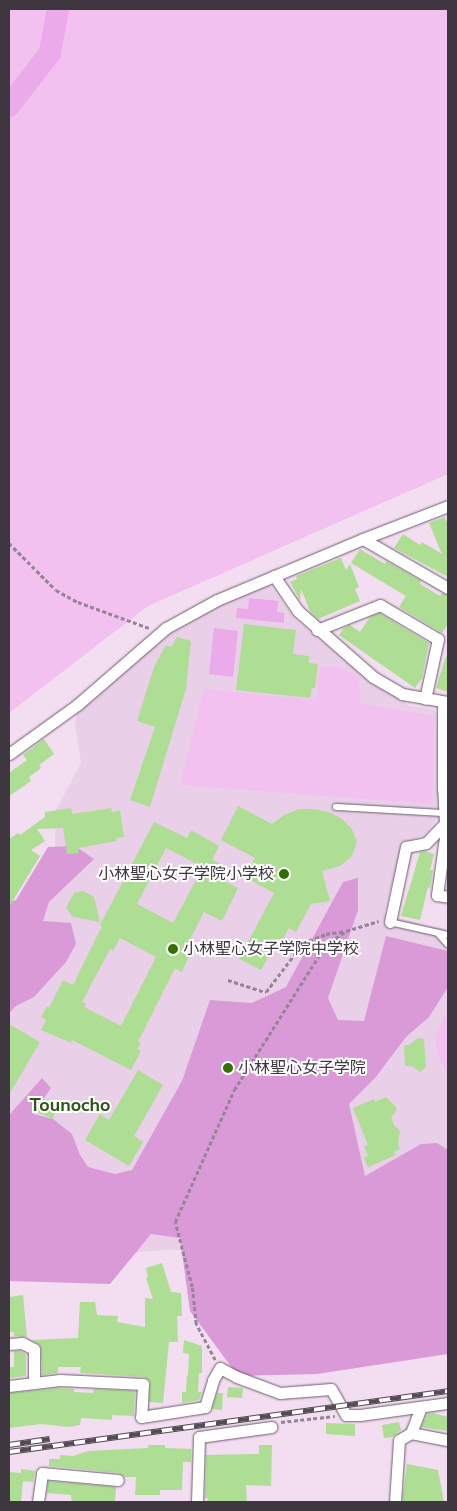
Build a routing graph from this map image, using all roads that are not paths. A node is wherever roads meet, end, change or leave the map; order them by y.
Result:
1 (448, 506) edge
2 (363, 539) junction
3 (274, 576) junction
4 (448, 588) edge
5 (317, 630) junction
6 (424, 699) junction
7 (446, 702) edge
8 (9, 754) edge
9 (336, 807) dead end
10 (446, 820) edge
11 (448, 897) edge
12 (390, 922) joint
13 (438, 933) junction
14 (448, 935) edge
15 (448, 944) edge
16 (9, 1344) edge
17 (34, 1383) junction
18 (9, 1386) edge
19 (448, 1403) edge
20 (421, 1407) junction
21 (271, 1427) road end
22 (411, 1433) junction
23 (448, 1440) edge
24 (118, 1480) dead end
25 (38, 1502) edge
26 (197, 1502) edge
27 (395, 1502) edge

1 - 2 street
2 - 3 street
2 - 4 street
3 - 5 street
3 - 8 street
5 - 6 street
5 - 6 street
6 - 7 street
7 - 10 street
9 - 10 lane
10 - 11 street
10 - 12 street
12 - 13 lane
13 - 14 lane
13 - 15 lane
16 - 17 street
17 - 18 street
17 - 20 street
19 - 20 street
20 - 22 street
21 - 26 street
22 - 23 street
22 - 27 street
24 - 25 street

